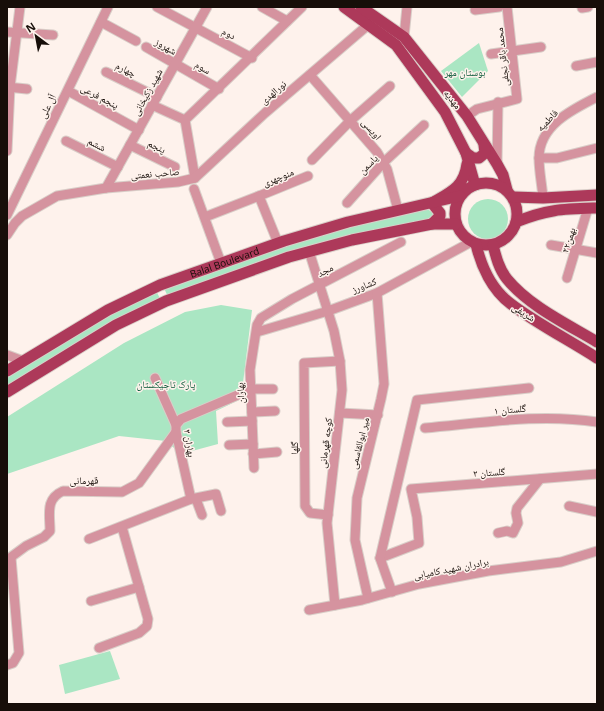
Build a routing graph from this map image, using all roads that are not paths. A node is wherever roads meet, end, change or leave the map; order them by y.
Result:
1 (20, 7) edge
2 (108, 7) edge
3 (157, 7) edge
4 (207, 7) edge
5 (262, 7) edge
6 (302, 7) edge
7 (344, 7) edge
8 (361, 7) edge
9 (407, 7) edge
10 (499, 7) edge
11 (507, 7) edge
12 (475, 10) dead end
13 (287, 21) junction
14 (101, 22) junction
15 (368, 25) junction
16 (195, 28) junction
17 (7, 32) edge
18 (17, 33) junction
19 (53, 36) dead end
20 (404, 37) junction
21 (136, 41) dead end
22 (146, 47) dead end
23 (541, 47) dead end
24 (512, 51) junction
25 (491, 54) dead end
26 (252, 58) junction
27 (597, 62) edge
28 (176, 63) junction
29 (576, 66) dead end
30 (106, 72) dead end
31 (310, 75) junction
32 (390, 86) dead end
33 (8, 87) edge
34 (26, 89) dead end
35 (219, 89) junction
36 (72, 94) dead end
37 (597, 97) edge
38 (155, 101) junction
39 (498, 102) junction
40 (467, 116) junction
41 (185, 120) junction
42 (350, 121) junction
43 (424, 125) dead end
44 (139, 130) junction
45 (66, 141) dead end
46 (7, 143) edge
47 (130, 145) junction
48 (484, 145) junction
49 (597, 148) edge
50 (7, 151) edge
51 (467, 156) junction
52 (539, 158) junction
53 (312, 160) dead end
54 (383, 163) junction
55 (497, 164) junction
56 (118, 167) junction
57 (175, 167) dead end
58 (503, 175) junction
59 (308, 176) dead end
60 (195, 178) junction
61 (475, 185) junction
62 (106, 188) junction
63 (194, 189) dead end
64 (510, 194) junction
65 (597, 195) edge
66 (259, 196) junction
67 (460, 196) junction
68 (543, 198) junction
69 (347, 203) dead end
70 (432, 203) junction
71 (593, 208) edge
72 (398, 210) junction
73 (7, 215) edge
74 (205, 217) junction
75 (516, 222) junction
76 (432, 224) junction
77 (456, 224) junction
78 (8, 230) edge
79 (401, 242) dead end
80 (278, 243) junction
81 (474, 243) junction
82 (493, 245) junction
83 (551, 245) dead end
84 (577, 250) junction
85 (309, 251) junction
86 (597, 253) edge
87 (222, 263) junction
88 (567, 278) dead end
89 (320, 285) junction
90 (378, 293) junction
91 (328, 311) junction
92 (261, 318) joint
93 (257, 332) junction
94 (597, 342) edge
95 (7, 355) edge
96 (597, 358) edge
97 (23, 361) junction
98 (340, 361) junction
99 (7, 371) edge
100 (155, 378) dead end
101 (529, 388) dead end
102 (252, 389) junction
103 (274, 389) dead end
104 (7, 392) edge
105 (276, 411) dead end
106 (340, 412) junction
107 (378, 415) junction
108 (252, 417) junction
109 (228, 422) dead end
110 (597, 422) edge
111 (425, 428) dead end
112 (176, 429) junction
113 (253, 444) junction
114 (229, 445) dead end
115 (277, 452) dead end
116 (253, 454) junction
117 (254, 468) dead end
118 (597, 474) edge
119 (540, 479) junction
120 (193, 499) junction
121 (569, 506) dead end
122 (221, 511) dead end
123 (597, 512) edge
124 (202, 515) dead end
125 (328, 515) junction
126 (122, 527) junction
127 (498, 534) dead end
128 (89, 539) dead end
129 (597, 551) edge
130 (380, 558) junction
131 (9, 559) edge
132 (139, 587) junction
133 (392, 592) junction
134 (368, 598) junction
135 (91, 601) dead end
136 (335, 605) junction
137 (309, 610) dead end
138 (99, 648) dead end
139 (7, 665) edge

1 - 18 street
2 - 14 street, آل علی
3 - 16 street, دوم
4 - 16 street, شهید زکیخانی
5 - 13 street
6 - 13 street
7 - 15 main road, مهدیه
8 - 20 main road, مهدیه
9 - 20 street
10 - 12 street
11 - 24 street, محمد باقر نجفی
13 - 26 street
14 - 21 street
14 - 73 street, آل علی
15 - 31 street, نورالهدی
15 - 51 main road, مهدیه
16 - 26 street, دوم
16 - 28 street, شهید زکیخانی
17 - 18 street
18 - 19 street
18 - 33 street
20 - 40 main road, مهدیه
22 - 28 street, شهروز
23 - 24 street
24 - 25 street
24 - 39 street, محمد باقر نجفی
26 - 35 street
27 - 29 street
28 - 35 street, سوم
28 - 38 street, شهید زکیخانی
30 - 38 street, چهارم
31 - 42 street, اویسی
31 - 60 street, نورالهدی
32 - 42 street
33 - 34 street
33 - 46 street
35 - 41 street
36 - 44 street, پنجم فرعی
37 - 52 street, فاطمیه
38 - 41 street, چهارم
38 - 44 street, شهید زکیخانی
39 - 40 street, محمد باقر نجفی
39 - 55 street
40 - 48 main road, مهدیه
41 - 60 street, صاحب نعمتی
42 - 53 street
42 - 54 street, اویسی
43 - 54 street, یاسمن
44 - 47 street, شهید زکیخانی
45 - 56 street, ششم
46 - 50 street
47 - 56 street, شهید زکیخانی
47 - 57 street, پنجم
48 - 51 main road
48 - 55 main road, مهدیه
49 - 52 street
51 - 61 main road, مهدیه
51 - 70 main road
52 - 68 street, فاطمیه
54 - 69 street, یاسمن
54 - 72 street, اویسی
55 - 58 main road, مهدیه
56 - 62 street, شهید زکیخانی
58 - 64 main road, مهدیه
58 - 68 main road
59 - 66 street, منوچهری
60 - 62 street, صاحب نعمتی
61 - 64 main road
61 - 67 main road
62 - 78 street, صاحب نعمتی
63 - 74 street
64 - 68 main road
64 - 75 main road
65 - 68 main road
66 - 74 street
66 - 80 street, منوچهری
67 - 70 main road, Balal Boulevard
67 - 77 main road
70 - 72 main road, Balal Boulevard
70 - 76 main road
71 - 75 main road
71 - 84 street, ۲۲بهمن
72 - 80 main road, Balal Boulevard
74 - 87 street
75 - 82 main road
76 - 77 main road, Balal Boulevard
76 - 85 main road, Balal Boulevard
77 - 81 main road
79 - 89 street, مجد
80 - 87 main road, Balal Boulevard
81 - 82 main road
81 - 90 street, کشاورز
81 - 96 main road, شریفی
82 - 94 main road, شریفی
83 - 84 street
84 - 86 street
84 - 88 street, ۲۲بهمن
85 - 89 street
85 - 104 main road, Balal Boulevard
87 - 97 main road, Balal Boulevard
89 - 91 street, کوچه قهرمانی
89 - 92 street, مجد
90 - 91 street, کشاورز
90 - 107 street, میر ابوالقاسمی
91 - 93 street, کشاورز
91 - 98 street, کوچه قهرمانی
92 - 93 street, بهاران
93 - 102 street, بهاران
95 - 97 street
97 - 99 main road, Balal Boulevard
98 - 106 street, کوچه قهرمانی
98 - 125 street, گلها
100 - 112 street
101 - 130 street
102 - 103 street
102 - 108 street, بهاران
102 - 112 street, بهاران ۲
105 - 108 street
106 - 107 street
106 - 125 street, کوچه قهرمانی
107 - 134 street, میر ابوالقاسمی
108 - 109 street
108 - 113 street, بهاران
110 - 111 street, گلستان ۱
112 - 120 street, بهاران ۲
112 - 131 street, قهرمانی
113 - 114 street
113 - 116 street, بهاران
115 - 116 street
116 - 117 street, بهاران
118 - 119 street, گلستان ۲
119 - 127 street
119 - 130 street, گلستان ۲
120 - 122 street
120 - 124 street, بهاران ۲
120 - 126 street
121 - 123 street
125 - 136 street, کوچه قهرمانی
126 - 128 street
126 - 132 street
129 - 133 street, برادران شهید کامیابی
130 - 133 street
131 - 139 street
132 - 135 street
132 - 138 street
133 - 134 street, برادران شهید کامیابی
134 - 136 street, برادران شهید کامیابی
136 - 137 street, برادران شهید کامیابی

